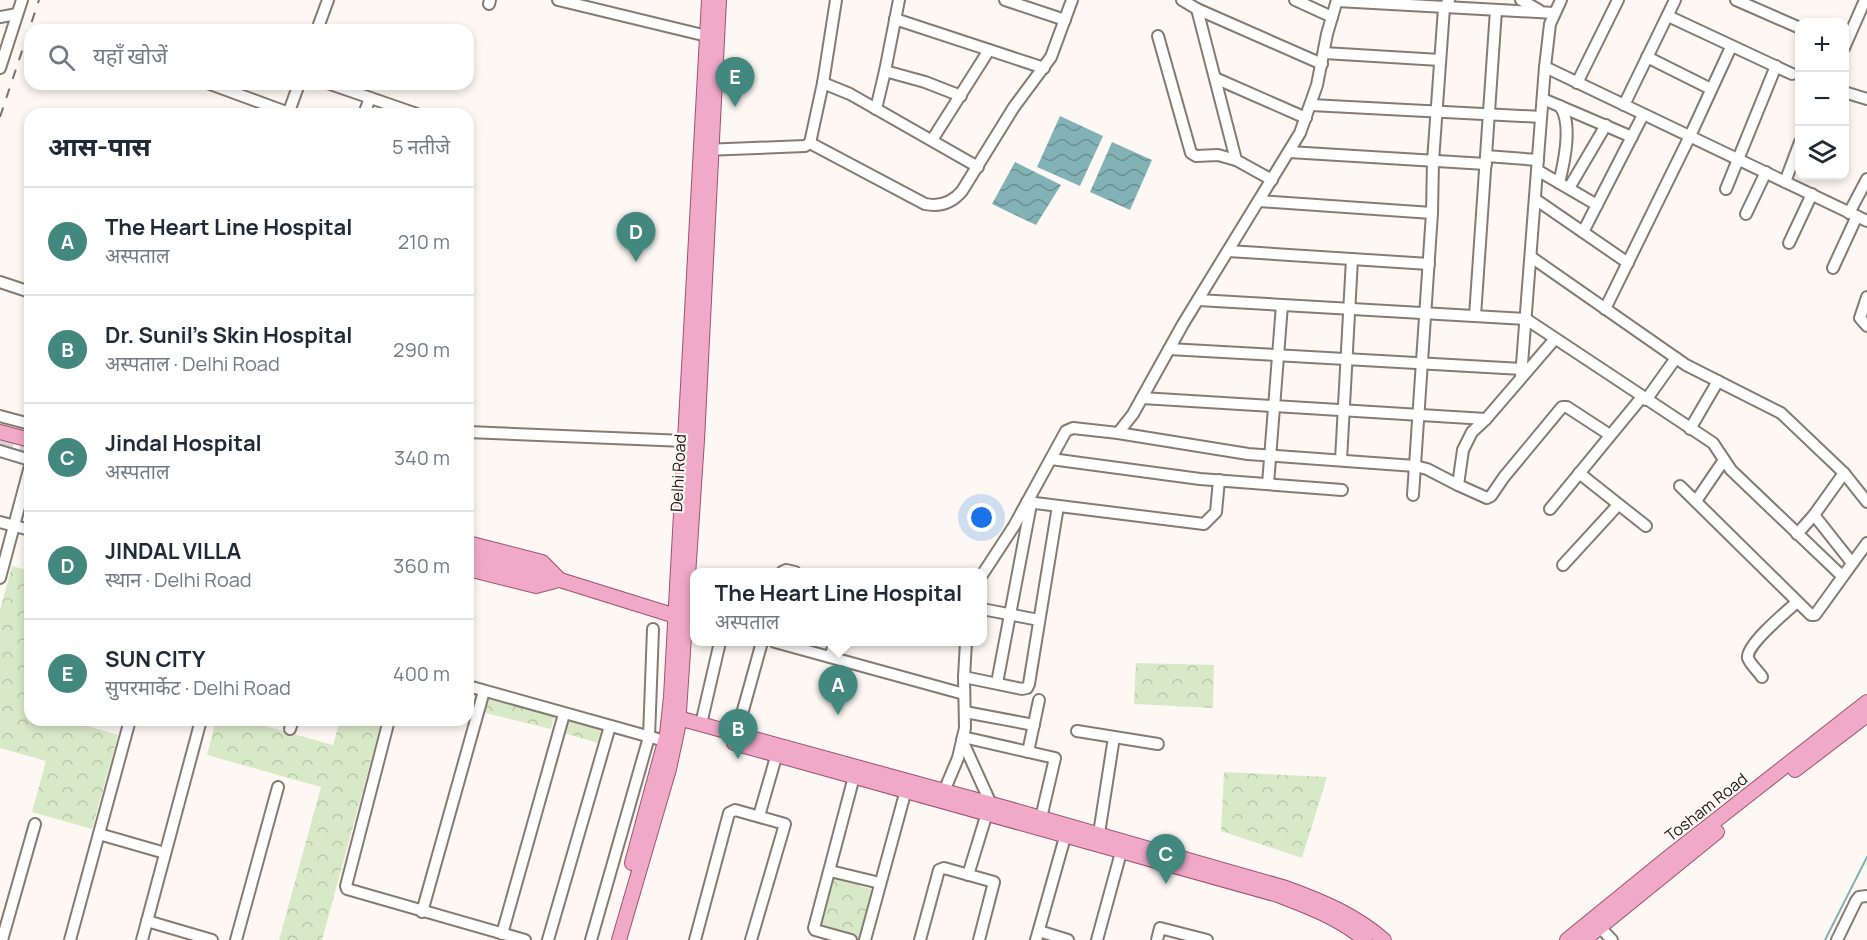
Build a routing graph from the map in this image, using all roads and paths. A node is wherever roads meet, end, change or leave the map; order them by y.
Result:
1 (22, 0) edge
2 (328, 0) edge
3 (558, 0) edge
4 (709, 0) edge
5 (719, 0) edge
6 (836, 0) edge
7 (899, 0) edge
8 (1005, 0) edge
9 (1072, 0) edge
10 (1182, 0) edge
11 (1295, 0) edge
12 (1521, 0) edge
13 (1561, 0) edge
14 (1618, 0) edge
15 (1675, 0) edge
16 (1736, 0) edge
17 (1865, 0) edge
18 (1337, 1) edge
19 (1390, 2) edge
20 (1446, 4) edge
21 (1759, 4) edge
22 (1197, 9) junction
23 (1496, 10) junction
24 (1549, 13) junction
25 (17, 14) junction
26 (1668, 16) junction
27 (0, 17) edge
28 (1332, 17) junction
29 (895, 19) junction
30 (1065, 20) junction
31 (319, 24) edge
32 (1795, 25) edge
33 (706, 36) junction
34 (1158, 36) dead end
35 (1849, 38) edge
36 (1731, 47) junction
37 (989, 50) junction
38 (1647, 57) junction
39 (1323, 59) junction
40 (1440, 60) junction
41 (1776, 66) junction
42 (1545, 67) junction
43 (0, 68) edge
44 (1044, 68) junction
45 (885, 71) junction
46 (1792, 74) dead end
47 (1215, 78) junction
48 (1577, 82) junction
49 (823, 83) junction
50 (1711, 89) junction
51 (226, 90) edge
52 (297, 90) edge
53 (347, 90) edge
54 (1849, 93) edge
55 (961, 96) junction
56 (370, 98) junction
57 (1543, 99) junction
58 (1867, 99) edge
59 (1311, 105) junction
60 (1560, 105) junction
61 (1624, 105) junction
62 (275, 108) edge
63 (291, 108) edge
64 (366, 108) edge
65 (399, 108) edge
66 (876, 109) junction
67 (1436, 111) junction
68 (1490, 114) junction
69 (1643, 115) junction
70 (1541, 117) junction
71 (1306, 118) junction
72 (1606, 125) junction
73 (1690, 136) junction
74 (1632, 137) junction
75 (932, 140) junction
76 (810, 143) junction
77 (706, 150) junction
78 (1289, 152) junction
79 (1795, 155) edge
80 (1738, 159) junction
81 (1236, 160) junction
82 (1486, 160) junction
83 (1433, 161) junction
84 (1538, 165) junction
85 (978, 167) junction
86 (1766, 172) junction
87 (1867, 179) edge
88 (1272, 180) junction
89 (1785, 182) junction
90 (1564, 186) junction
91 (1726, 189) dead end
92 (1812, 194) junction
93 (1535, 199) junction
94 (1259, 201) junction
95 (1597, 205) junction
96 (1432, 213) junction
97 (1746, 214) dead end
98 (1858, 217) edge
99 (1583, 232) junction
100 (1789, 243) dead end
101 (1228, 251) junction
102 (1531, 257) junction
103 (1352, 259) junction
104 (1628, 263) junction
105 (1429, 264) junction
106 (1833, 268) dead end
107 (0, 282) edge
108 (24, 290) edge
109 (1867, 297) edge
110 (1198, 300) junction
111 (1282, 305) junction
112 (1350, 309) junction
113 (1605, 309) junction
114 (1425, 314) junction
115 (1475, 316) junction
116 (1526, 319) junction
117 (1867, 326) edge
118 (1554, 340) junction
119 (1169, 349) junction
120 (1278, 355) junction
121 (1676, 358) junction
122 (1348, 359) junction
123 (1422, 363) junction
124 (1521, 373) junction
125 (1718, 381) junction
126 (1142, 398) junction
127 (1644, 399) junction
128 (1274, 406) junction
129 (1345, 410) junction
130 (1418, 415) junction
131 (0, 416) edge
132 (1486, 419) junction
133 (24, 422) edge
134 (1690, 429) junction
135 (0, 432) edge
136 (474, 432) edge
137 (1118, 433) junction
138 (1610, 435) junction
139 (24, 438) edge
140 (685, 441) junction
141 (0, 452) edge
142 (1270, 455) junction
143 (24, 458) edge
144 (1051, 459) junction
145 (1341, 460) junction
146 (1724, 460) junction
147 (1415, 466) junction
148 (1579, 473) junction
149 (1844, 473) junction
150 (1219, 480) junction
151 (1268, 484) junction
152 (1458, 485) junction
153 (1680, 486) dead end
154 (24, 488) edge
155 (1342, 490) dead end
156 (1413, 495) dead end
157 (1696, 501) junction
158 (1029, 502) junction
159 (1867, 502) edge
160 (1618, 505) junction
161 (1058, 506) junction
162 (1550, 509) dead end
163 (1814, 515) junction
164 (0, 522) edge
165 (14, 526) junction
166 (1646, 526) dead end
167 (24, 528) edge
168 (1797, 534) junction
169 (1867, 543) edge
170 (474, 545) edge
171 (474, 559) edge
172 (1852, 563) junction
173 (1563, 565) dead end
174 (987, 568) edge
175 (474, 570) edge
176 (1842, 576) junction
177 (0, 579) edge
178 (560, 580) junction
179 (1797, 602) junction
180 (987, 610) edge
181 (1010, 614) junction
182 (685, 619) edge
183 (1039, 620) junction
184 (653, 629) dead end
185 (719, 646) edge
186 (761, 646) edge
187 (790, 646) edge
188 (834, 646) edge
189 (966, 646) edge
190 (830, 657) junction
191 (1762, 676) dead end
192 (964, 677) junction
193 (997, 683) junction
194 (474, 688) edge
195 (484, 691) junction
196 (964, 694) junction
197 (1039, 700) dead end
198 (1867, 702) edge
199 (965, 712) junction
200 (564, 714) junction
201 (1867, 714) edge
202 (674, 721) junction
203 (701, 724) junction
204 (1034, 724) junction
205 (128, 726) edge
206 (199, 726) edge
207 (387, 726) edge
208 (610, 726) junction
209 (1077, 731) dead end
210 (649, 737) junction
211 (1114, 737) junction
212 (735, 738) junction
213 (963, 739) junction
214 (670, 743) junction
215 (1158, 744) dead end
216 (778, 750) junction
217 (1028, 752) junction
218 (856, 771) junction
219 (278, 787) dead end
220 (906, 790) junction
221 (942, 795) junction
222 (989, 808) junction
223 (759, 816) junction
224 (1041, 818) junction
225 (35, 824) dead end
226 (1067, 830) junction
227 (99, 834) junction
228 (1098, 839) junction
229 (1123, 846) junction
230 (165, 854) junction
231 (830, 871) junction
232 (968, 875) junction
233 (880, 883) junction
234 (1867, 896) edge
235 (422, 912) junction
236 (147, 921) junction
237 (1591, 931) edge
238 (502, 934) junction
239 (1038, 936) edge
240 (843, 939) edge
241 (2, 940) edge
242 (70, 940) edge
243 (142, 940) edge
244 (212, 940) edge
245 (236, 940) edge
246 (525, 940) edge
247 (548, 940) edge
248 (591, 940) edge
249 (610, 940) edge
250 (620, 940) edge
251 (695, 940) edge
252 (751, 940) edge
253 (865, 940) edge
254 (920, 940) edge
255 (979, 940) edge
256 (1068, 940) edge
257 (1097, 940) edge
258 (1157, 940) edge
259 (1207, 940) edge
260 (1365, 940) edge
261 (1384, 940) edge
262 (1567, 940) edge
263 (1612, 940) edge
264 (1837, 940) edge

1 - 25 street
2 - 31 street
3 - 33 street
4 - 33 main road, Delhi Road
5 - 77 main road, Delhi Road
6 - 49 street
7 - 29 street
8 - 30 street
9 - 30 street
10 - 22 street
11 - 28 street
12 - 24 street
13 - 24 street
14 - 48 street
15 - 26 street
16 - 21 street
17 - 35 street
18 - 19 street
18 - 28 street
19 - 20 street
20 - 23 street
20 - 40 street
21 - 32 street
22 - 39 street
22 - 47 street
23 - 24 street
23 - 68 street
24 - 42 street
25 - 27 street
25 - 43 street
26 - 36 street
26 - 38 street
28 - 39 street
29 - 37 street
29 - 45 street
30 - 44 street
33 - 77 main road, Delhi Road
34 - 81 street
36 - 41 street
36 - 50 street
37 - 44 street
37 - 55 street
38 - 50 street
38 - 61 street
39 - 40 street
39 - 59 street
40 - 67 street
41 - 46 street
41 - 80 street
42 - 48 street
42 - 57 street
44 - 85 street
45 - 55 street
45 - 66 street
47 - 71 street
47 - 81 street
48 - 61 street
49 - 66 street
49 - 76 street
50 - 73 street
51 - 62 street
52 - 63 street
53 - 56 street
54 - 58 street
55 - 75 street
56 - 64 street
56 - 65 street
57 - 60 street
57 - 70 street
59 - 67 street
59 - 71 street
60 - 72 street
60 - 90 street
61 - 69 street
66 - 75 street
67 - 68 street
67 - 83 street
68 - 70 street
68 - 82 street
69 - 73 street
69 - 74 street
70 - 84 street
71 - 78 street
72 - 74 street
72 - 90 street
73 - 80 street
73 - 104 street
74 - 95 street
75 - 85 street
76 - 77 street
76 - 85 street
77 - 140 main road, Delhi Road
77 - 182 main road, Delhi Road
78 - 83 street
78 - 88 street
79 - 89 street
80 - 86 street
80 - 91 street
81 - 88 street
82 - 83 street
82 - 84 street
82 - 115 street
83 - 96 street
84 - 90 street
84 - 93 street
86 - 89 street
86 - 97 street
87 - 98 street
88 - 94 street
89 - 92 street
90 - 95 street
92 - 98 street
92 - 100 street
93 - 99 street
93 - 102 street
94 - 96 street
94 - 101 street
95 - 99 street
96 - 105 street
98 - 106 street
99 - 104 street
101 - 103 street
101 - 110 street
102 - 113 street
102 - 116 street
103 - 105 street
103 - 112 street
104 - 113 street
105 - 114 street
107 - 108 street
109 - 117 street
110 - 111 street
110 - 119 street
111 - 112 street
111 - 120 street
112 - 114 street
112 - 122 street
113 - 121 street
114 - 115 street
114 - 123 street
115 - 116 street
116 - 118 street
116 - 124 street
118 - 124 street
118 - 127 street
119 - 120 street
119 - 126 street
120 - 122 street
120 - 128 street
121 - 125 street
121 - 127 street
122 - 123 street
122 - 129 street
123 - 124 street
123 - 130 street
124 - 132 street
125 - 134 street
125 - 149 street
126 - 128 street
126 - 137 street
127 - 134 street
127 - 138 street
128 - 129 street
128 - 142 street
129 - 130 street
129 - 145 street
130 - 132 street
130 - 147 street
131 - 133 street
132 - 152 street
134 - 146 street
135 - 139 main road
136 - 140 street
137 - 142 street
137 - 144 street
138 - 148 street
138 - 152 street
140 - 182 main road, Delhi Road
141 - 143 street
142 - 145 street
142 - 151 street
144 - 150 street
144 - 158 street
145 - 147 street
146 - 157 street
146 - 168 street
147 - 152 street
147 - 156 street
148 - 160 street
148 - 162 street
149 - 159 street
149 - 163 street
150 - 151 street
150 - 161 street
151 - 155 street
153 - 157 street
154 - 165 street
157 - 179 street
158 - 161 street
158 - 174 street
158 - 181 street
160 - 166 street
160 - 173 street
161 - 183 street
163 - 168 street
163 - 172 street
164 - 165 street
165 - 167 street
165 - 177 street
168 - 176 street
169 - 172 street
170 - 178 main road
171 - 178 main road
172 - 176 street
175 - 178 main road
176 - 179 street
178 - 182 main road
179 - 191 street
180 - 181 street
181 - 183 street
181 - 193 street
182 - 202 main road, Delhi Road
183 - 193 street
184 - 210 street
185 - 203 street
186 - 212 street
187 - 190 street
188 - 190 street
189 - 192 street
190 - 196 street
192 - 193 street
192 - 196 street
194 - 195 street
195 - 200 street
195 - 235 street
196 - 199 street
197 - 204 street
198 - 237 main road, Tosham Road
199 - 204 street
199 - 213 street
200 - 208 street
200 - 238 street
201 - 237 main road, Tosham Road
202 - 203 main road
202 - 212 main road
202 - 214 main road, Delhi Road
203 - 212 main road
204 - 217 street
205 - 227 street
206 - 230 street
207 - 235 street
208 - 210 street
208 - 247 street
209 - 211 street
210 - 214 street
210 - 248 street
211 - 215 street
211 - 228 street
212 - 216 main road
213 - 217 street
213 - 221 street
213 - 222 street
214 - 249 main road, Delhi Road
214 - 250 main road, Delhi Road
216 - 218 main road
216 - 223 street
217 - 224 street
218 - 220 main road
218 - 221 main road
218 - 231 street
219 - 245 street
220 - 221 main road
220 - 233 street
221 - 222 main road
222 - 224 main road
222 - 226 main road
222 - 232 street
223 - 251 street
223 - 252 street
224 - 226 main road
225 - 241 street
226 - 228 main road
226 - 239 street
227 - 230 street
227 - 242 street
228 - 229 main road
229 - 257 street
229 - 260 main road
229 - 261 main road
230 - 236 street
231 - 233 street
231 - 240 street
232 - 254 street
232 - 255 street
233 - 253 street
234 - 264 street
235 - 238 street
236 - 243 street
236 - 244 street
237 - 262 main road, Tosham Road
237 - 263 street
238 - 246 street
239 - 256 street
258 - 259 street

